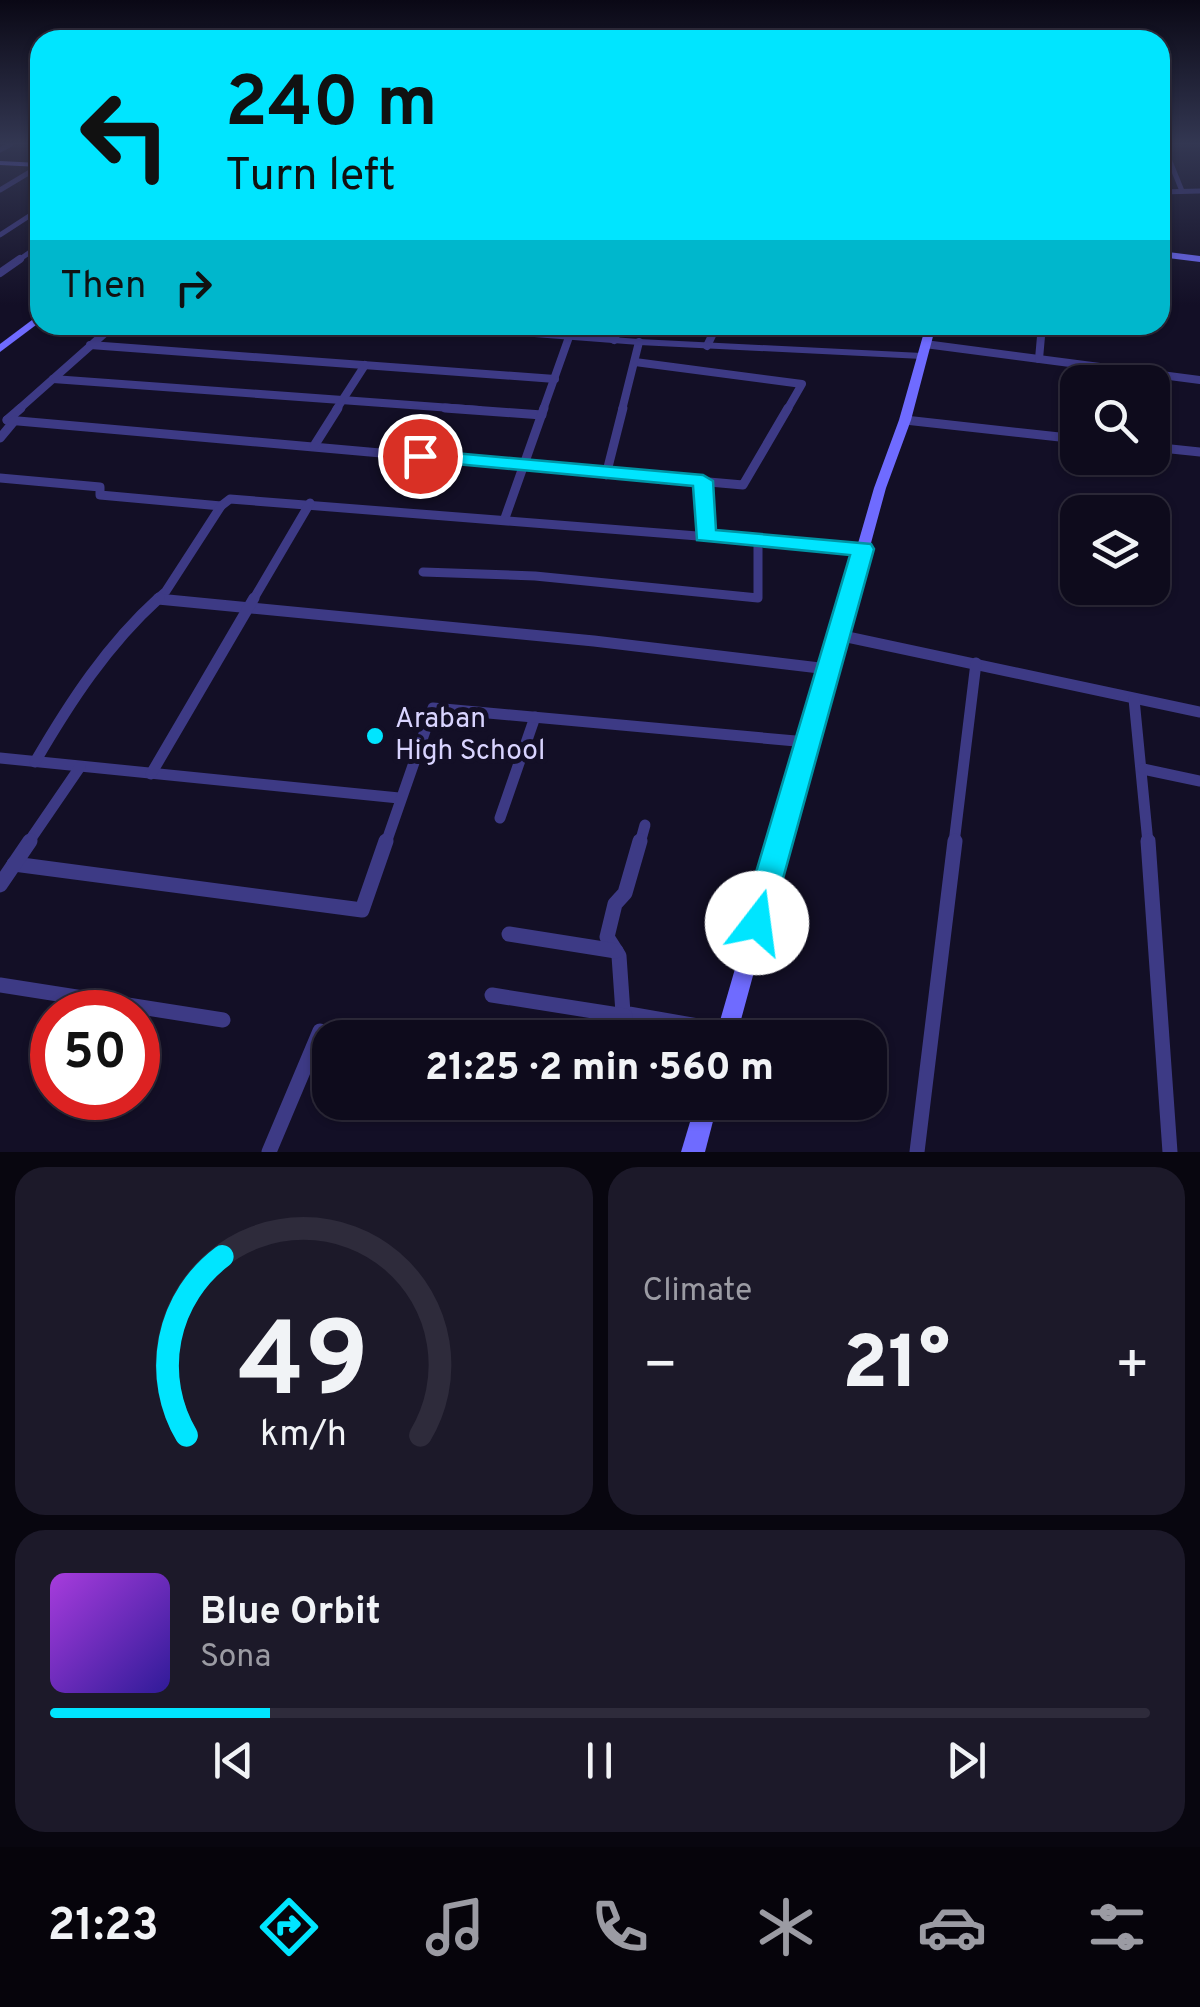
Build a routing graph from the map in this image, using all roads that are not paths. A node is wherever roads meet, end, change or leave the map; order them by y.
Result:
1 (30, 216) edge
2 (0, 235) edge
3 (30, 252) edge
4 (1170, 255) edge
5 (1200, 258) edge
6 (0, 273) edge
7 (30, 324) edge
8 (102, 335) edge
9 (556, 335) edge
10 (616, 335) edge
11 (712, 335) edge
12 (1041, 335) edge
13 (569, 337) junction
14 (927, 338) edge
15 (614, 340) junction
16 (638, 342) junction
17 (90, 345) junction
18 (707, 346) junction
19 (0, 349) edge
20 (1040, 359) junction
21 (635, 362) junction
22 (365, 365) junction
23 (52, 379) junction
24 (555, 379) junction
25 (1200, 380) edge
26 (343, 400) junction
27 (542, 415) junction
28 (16, 420) junction
29 (906, 420) junction
30 (1060, 437) edge
31 (0, 438) edge
32 (314, 446) junction
33 (1170, 449) edge
34 (1200, 452) edge
35 (526, 466) junction
36 (606, 475) junction
37 (0, 478) edge
38 (703, 481) junction
39 (310, 503) junction
40 (221, 506) junction
41 (505, 518) junction
42 (705, 536) junction
43 (758, 540) junction
44 (863, 549) junction
45 (423, 572) dead end
46 (158, 599) junction
47 (250, 611) junction
48 (838, 635) junction
49 (976, 663) junction
50 (828, 668) junction
51 (1134, 698) junction
52 (1200, 712) edge
53 (535, 717) junction
54 (807, 742) junction
55 (0, 758) edge
56 (35, 762) junction
57 (80, 767) junction
58 (1144, 769) junction
59 (151, 774) junction
60 (1200, 781) edge
61 (399, 798) junction
62 (500, 818) dead end
63 (645, 825) dead end
64 (14, 864) junction
65 (0, 885) edge
66 (509, 934) dead end
67 (617, 951) junction
68 (0, 985) edge
69 (492, 994) dead end
70 (625, 1016) junction
71 (223, 1020) dead end
72 (647, 1020) edge
73 (730, 1020) edge
74 (312, 1051) edge
75 (702, 1120) edge
76 (269, 1152) edge
77 (694, 1152) edge
78 (917, 1152) edge
79 (1170, 1152) edge

1 - 2 street
3 - 6 street
4 - 5 main road
7 - 19 main road
8 - 17 street
9 - 13 street
10 - 15 street
11 - 18 street
12 - 20 street
13 - 15 street
13 - 24 street
14 - 18 street
14 - 20 street
14 - 29 main road
15 - 16 street
16 - 18 street
16 - 21 street
17 - 22 street
17 - 23 street
20 - 25 street
21 - 36 street
21 - 38 street
22 - 24 street
22 - 26 street
23 - 26 street
23 - 28 street
24 - 27 street
26 - 27 street
26 - 32 street
27 - 35 street
28 - 31 street
28 - 32 street
29 - 30 street
29 - 44 main road
32 - 35 street
33 - 34 street
35 - 36 street
35 - 41 street
36 - 38 street
37 - 40 street
38 - 42 street
39 - 40 street
39 - 41 street
39 - 47 street
40 - 46 street
41 - 42 street
42 - 43 street
43 - 44 street
43 - 45 street
44 - 48 main road
46 - 47 street
46 - 56 street
47 - 50 street
47 - 59 street
48 - 49 street
48 - 50 main road
49 - 51 street
49 - 78 street
50 - 54 main road
51 - 52 street
51 - 58 street
53 - 54 street
53 - 61 street
53 - 62 street
54 - 73 main road
55 - 56 street
56 - 57 street
57 - 59 street
57 - 64 street
58 - 60 street
58 - 79 street
59 - 61 street
61 - 64 street
63 - 67 street
64 - 65 street
66 - 67 street
67 - 70 street
68 - 71 street
69 - 70 street
70 - 72 street
74 - 76 street
75 - 77 main road

